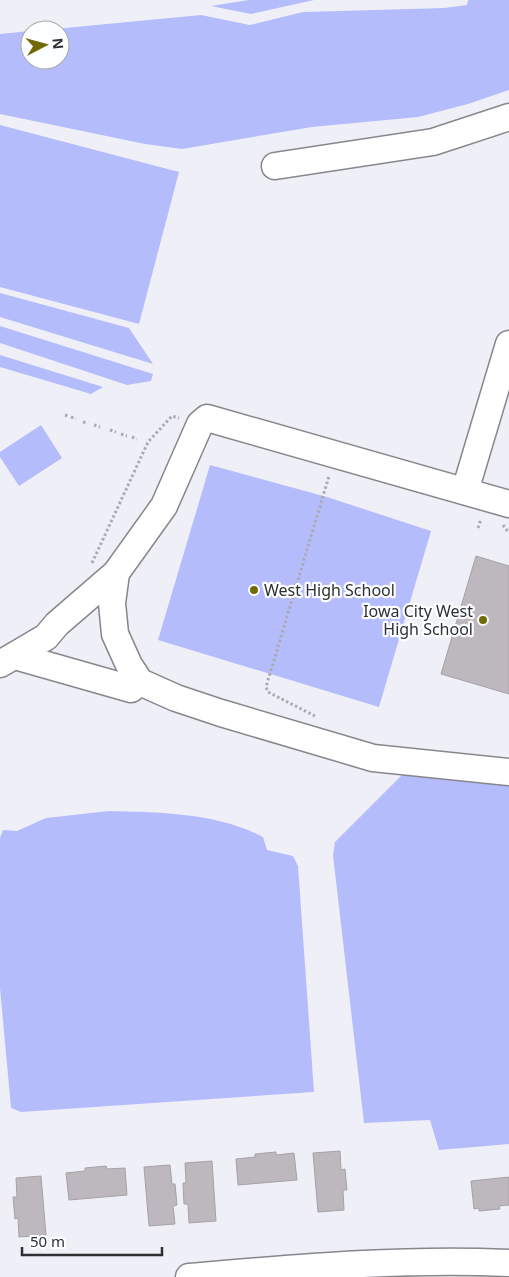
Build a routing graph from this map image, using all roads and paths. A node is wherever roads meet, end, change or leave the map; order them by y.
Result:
1 (509, 117) edge
2 (275, 166) dead end
3 (509, 344) edge
4 (68, 416) dead end
5 (181, 418) dead end
6 (76, 419) dead end
7 (83, 422) dead end
8 (88, 423) dead end
9 (94, 425) dead end
10 (100, 427) dead end
11 (110, 430) dead end
12 (116, 432) dead end
13 (121, 434) dead end
14 (127, 436) dead end
15 (132, 437) dead end
16 (137, 439) dead end
17 (329, 475) dead end
18 (465, 490) junction
19 (509, 504) edge
20 (90, 568) dead end
21 (116, 573) junction
22 (7, 660) edge
23 (140, 682) junction
24 (317, 717) dead end
25 (509, 772) edge
26 (509, 1263) edge
27 (189, 1277) edge

1 - 2 street
3 - 18 street
4 - 6 path
5 - 20 path
7 - 8 path
9 - 10 path
11 - 12 path
13 - 14 path
15 - 16 path
17 - 24 path
18 - 19 street
18 - 21 street
21 - 22 street
21 - 23 street
22 - 23 street
23 - 25 street
26 - 27 street

